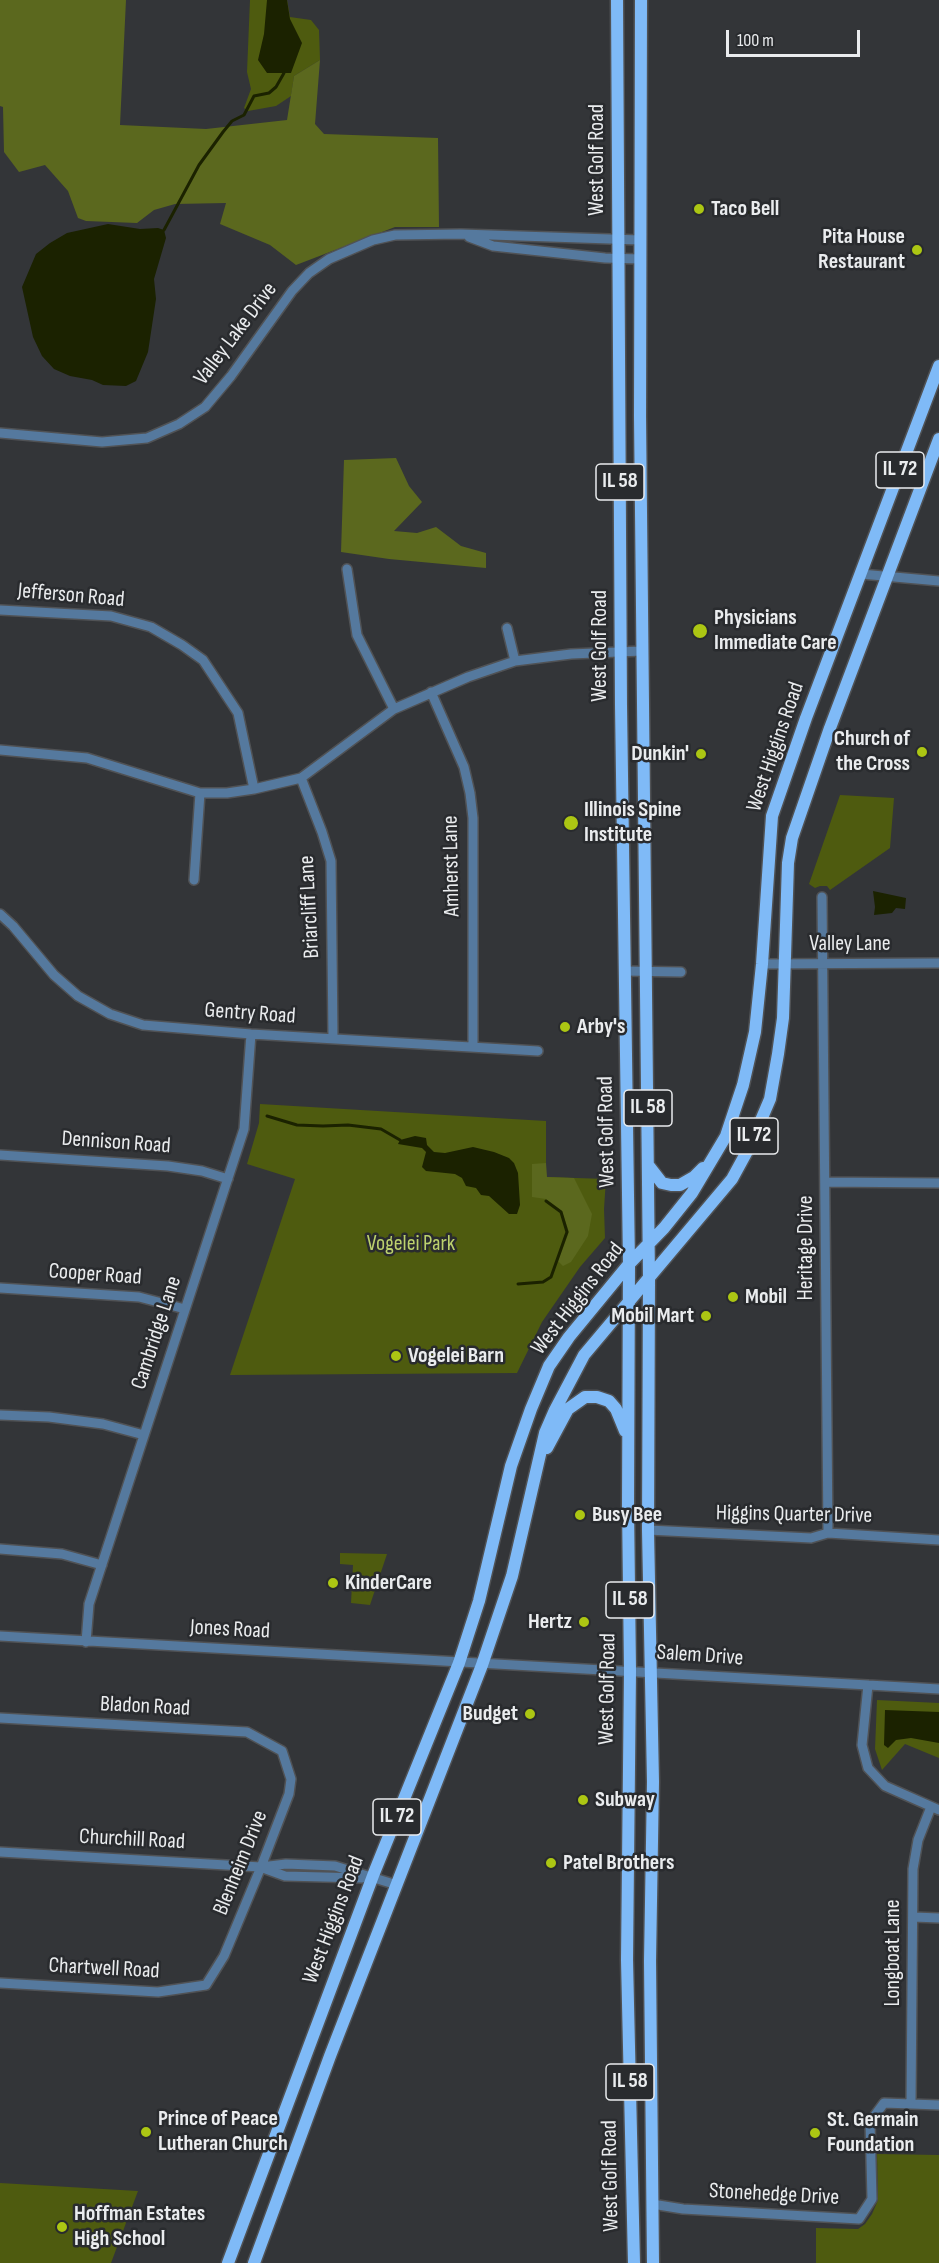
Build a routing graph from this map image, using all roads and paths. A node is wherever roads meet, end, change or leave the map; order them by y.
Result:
1 (617, 0) edge
2 (641, 0) edge
3 (461, 234) junction
4 (618, 240) junction
5 (640, 240) junction
6 (618, 259) junction
7 (640, 259) junction
8 (939, 366) edge
9 (0, 434) edge
10 (939, 439) edge
11 (347, 569) dead end
12 (861, 574) junction
13 (887, 578) junction
14 (939, 581) edge
15 (0, 610) edge
16 (507, 628) dead end
17 (642, 651) junction
18 (621, 652) junction
19 (515, 661) junction
20 (431, 693) junction
21 (394, 709) junction
22 (0, 750) edge
23 (301, 778) junction
24 (254, 789) junction
25 (200, 793) junction
26 (194, 880) dead end
27 (822, 897) dead end
28 (0, 915) edge
29 (784, 963) junction
30 (822, 963) junction
31 (939, 963) edge
32 (762, 964) junction
33 (626, 971) junction
34 (646, 971) junction
35 (681, 972) dead end
36 (251, 1034) junction
37 (333, 1038) junction
38 (473, 1047) junction
39 (538, 1051) dead end
40 (0, 1155) edge
41 (714, 1156) junction
42 (648, 1165) junction
43 (228, 1179) junction
44 (825, 1182) junction
45 (939, 1183) edge
46 (647, 1245) junction
47 (629, 1264) junction
48 (649, 1279) junction
49 (0, 1288) edge
50 (629, 1303) junction
51 (185, 1309) junction
52 (0, 1415) edge
53 (144, 1435) junction
54 (628, 1441) junction
55 (539, 1465) junction
56 (648, 1530) junction
57 (828, 1533) junction
58 (939, 1540) edge
59 (0, 1549) edge
60 (102, 1565) junction
61 (0, 1636) edge
62 (86, 1642) junction
63 (459, 1664) junction
64 (482, 1665) junction
65 (630, 1671) junction
66 (651, 1672) junction
67 (868, 1685) junction
68 (939, 1689) edge
69 (0, 1718) edge
70 (282, 1751) joint
71 (935, 1808) edge
72 (0, 1852) edge
73 (261, 1867) junction
74 (372, 1878) junction
75 (397, 1885) junction
76 (914, 1917) junction
77 (939, 1918) edge
78 (0, 1983) edge
79 (206, 1985) joint
80 (911, 2103) junction
81 (939, 2105) edge
82 (652, 2204) junction
83 (228, 2263) edge
84 (254, 2263) edge
85 (634, 2263) edge
86 (653, 2263) edge

1 - 4 main road, West Golf Road / IL 58
2 - 5 main road, West Golf Road / IL 58
3 - 4 street, Valley Lake Drive
3 - 6 street, Valley Lake Drive
3 - 9 street, Valley Lake Drive
4 - 5 street, Valley Lake Drive
4 - 6 main road, West Golf Road / IL 58
5 - 7 main road, West Golf Road / IL 58
6 - 7 street, Valley Lake Drive
6 - 18 main road, West Golf Road / IL 58
7 - 17 main road, West Golf Road / IL 58
8 - 12 main road, West Higgins Road / IL 72
10 - 13 main road, West Higgins Road / IL 72
11 - 21 street
12 - 13 street
12 - 32 main road, West Higgins Road / IL 72
13 - 14 street
13 - 29 main road, West Higgins Road / IL 72
15 - 24 street, Jefferson Road
16 - 19 street
17 - 18 street
17 - 34 main road, West Golf Road / IL 58
18 - 19 street
18 - 33 main road, West Golf Road / IL 58
19 - 20 street
20 - 21 street
20 - 38 street, Amherst Lane
21 - 23 street
22 - 25 street
23 - 24 street
23 - 37 street, Briarcliff Lane
24 - 25 street
25 - 26 street
27 - 30 street, Heritage Drive
28 - 36 street, Gentry Road
29 - 30 street, Valley Lane
29 - 32 street, Valley Lane
29 - 48 main road, West Higgins Road / IL 72
30 - 31 street, Valley Lane
30 - 44 street, Heritage Drive
32 - 41 main road, West Higgins Road / IL 72
33 - 34 street
33 - 47 main road, West Golf Road / IL 58
34 - 35 street
34 - 42 main road, West Golf Road / IL 58
36 - 37 street, Gentry Road
36 - 43 street, Cambridge Lane
37 - 38 street, Gentry Road
38 - 39 street, Gentry Road
40 - 43 street, Dennison Road
41 - 42 main road
41 - 46 main road, West Higgins Road / IL 72
42 - 46 main road, West Golf Road / IL 58
43 - 51 street, Cambridge Lane
44 - 45 street
44 - 57 street, Heritage Drive
46 - 47 main road, West Higgins Road / IL 72
46 - 48 main road, West Golf Road / IL 58
47 - 50 main road, West Golf Road / IL 58
47 - 63 main road, West Higgins Road / IL 72
48 - 50 main road, West Higgins Road / IL 72
48 - 56 main road, West Golf Road / IL 58
49 - 51 street, Cooper Road
50 - 54 main road, West Golf Road / IL 58
50 - 55 main road, West Higgins Road / IL 72
51 - 53 street, Cambridge Lane
52 - 53 street
53 - 60 street, Cambridge Lane
54 - 55 main road
54 - 65 main road, West Golf Road / IL 58
55 - 64 main road, West Higgins Road / IL 72
56 - 57 street, Higgins Quarter Drive
56 - 66 main road, West Golf Road / IL 58
57 - 58 street, Higgins Quarter Drive
59 - 60 street
60 - 62 street, Cambridge Lane
61 - 62 street, Jones Road
62 - 63 street, Jones Road
63 - 64 street, Salem Drive
63 - 74 main road, West Higgins Road / IL 72
64 - 65 street, Salem Drive
64 - 75 main road, West Higgins Road / IL 72
65 - 66 street, Salem Drive
65 - 85 main road, West Golf Road / IL 58
66 - 67 street, Salem Drive
66 - 82 main road, West Golf Road / IL 58
67 - 68 street, Salem Drive
67 - 71 street
69 - 70 street, Bladon Road
70 - 73 street, Blenheim Drive
71 - 76 street, Longboat Lane
72 - 73 street, Churchill Road
73 - 74 street, Churchill Road
73 - 79 street, Blenheim Drive
74 - 75 street, Churchill Road
74 - 83 main road, West Higgins Road / IL 72
75 - 84 main road, West Higgins Road / IL 72
76 - 77 street
76 - 80 street, Longboat Lane
78 - 79 street, Chartwell Road
80 - 81 street, Stonehedge Drive
80 - 82 street, Stonehedge Drive
82 - 86 main road, West Golf Road / IL 58

